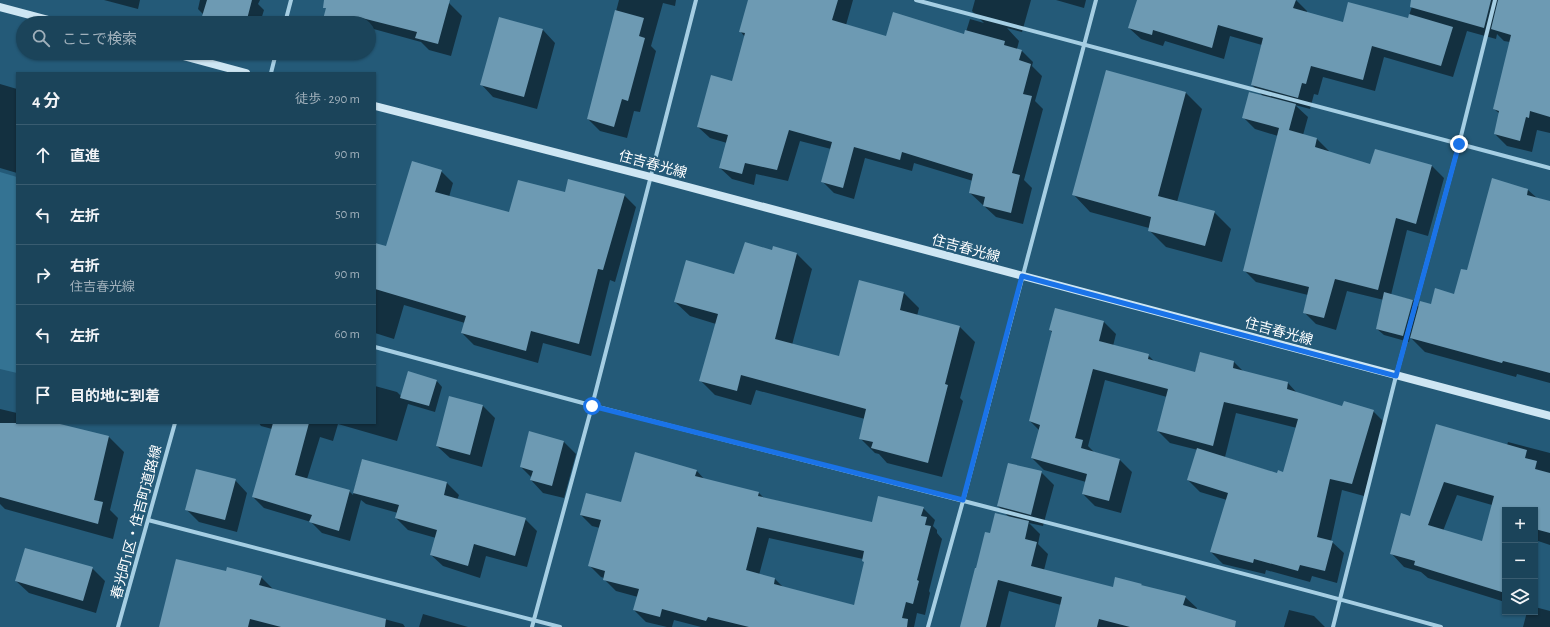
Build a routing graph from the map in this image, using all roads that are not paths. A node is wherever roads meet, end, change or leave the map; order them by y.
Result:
1 (291, 0) edge
2 (696, 0) edge
3 (916, 0) edge
4 (1096, 0) edge
5 (1495, 0) edge
6 (0, 7) edge
7 (34, 16) edge
8 (287, 16) edge
9 (1084, 45) junction
10 (198, 60) edge
11 (274, 60) edge
12 (242, 72) edge
13 (271, 72) edge
14 (376, 106) edge
15 (1459, 144) junction
16 (1550, 168) edge
17 (651, 177) junction
18 (1022, 276) junction
19 (376, 347) edge
20 (1396, 376) junction
21 (592, 406) junction
22 (1550, 416) edge
23 (175, 424) edge
24 (963, 500) junction
25 (148, 520) junction
26 (1340, 599) junction
27 (534, 620) junction
28 (118, 627) edge
29 (532, 627) edge
30 (560, 627) edge
31 (928, 627) edge
32 (1333, 627) edge
33 (1441, 627) edge

1 - 8 street
2 - 17 street
3 - 9 street
4 - 9 street
5 - 15 street
6 - 7 street
9 - 15 street
9 - 18 street
10 - 12 street
11 - 13 street
14 - 17 street, 住吉春光線
15 - 16 street
15 - 20 street
17 - 18 street, 住吉春光線
17 - 21 street
18 - 20 street, 住吉春光線
18 - 24 street
19 - 21 street
20 - 22 street, 住吉春光線
20 - 26 street
21 - 24 street
21 - 27 street
23 - 25 street, 春光町1区・住吉町道路線
24 - 26 street
24 - 31 street
25 - 27 street
25 - 28 street, 春光町1区・住吉町道路線
26 - 32 street
26 - 33 street
27 - 29 street
27 - 30 street

